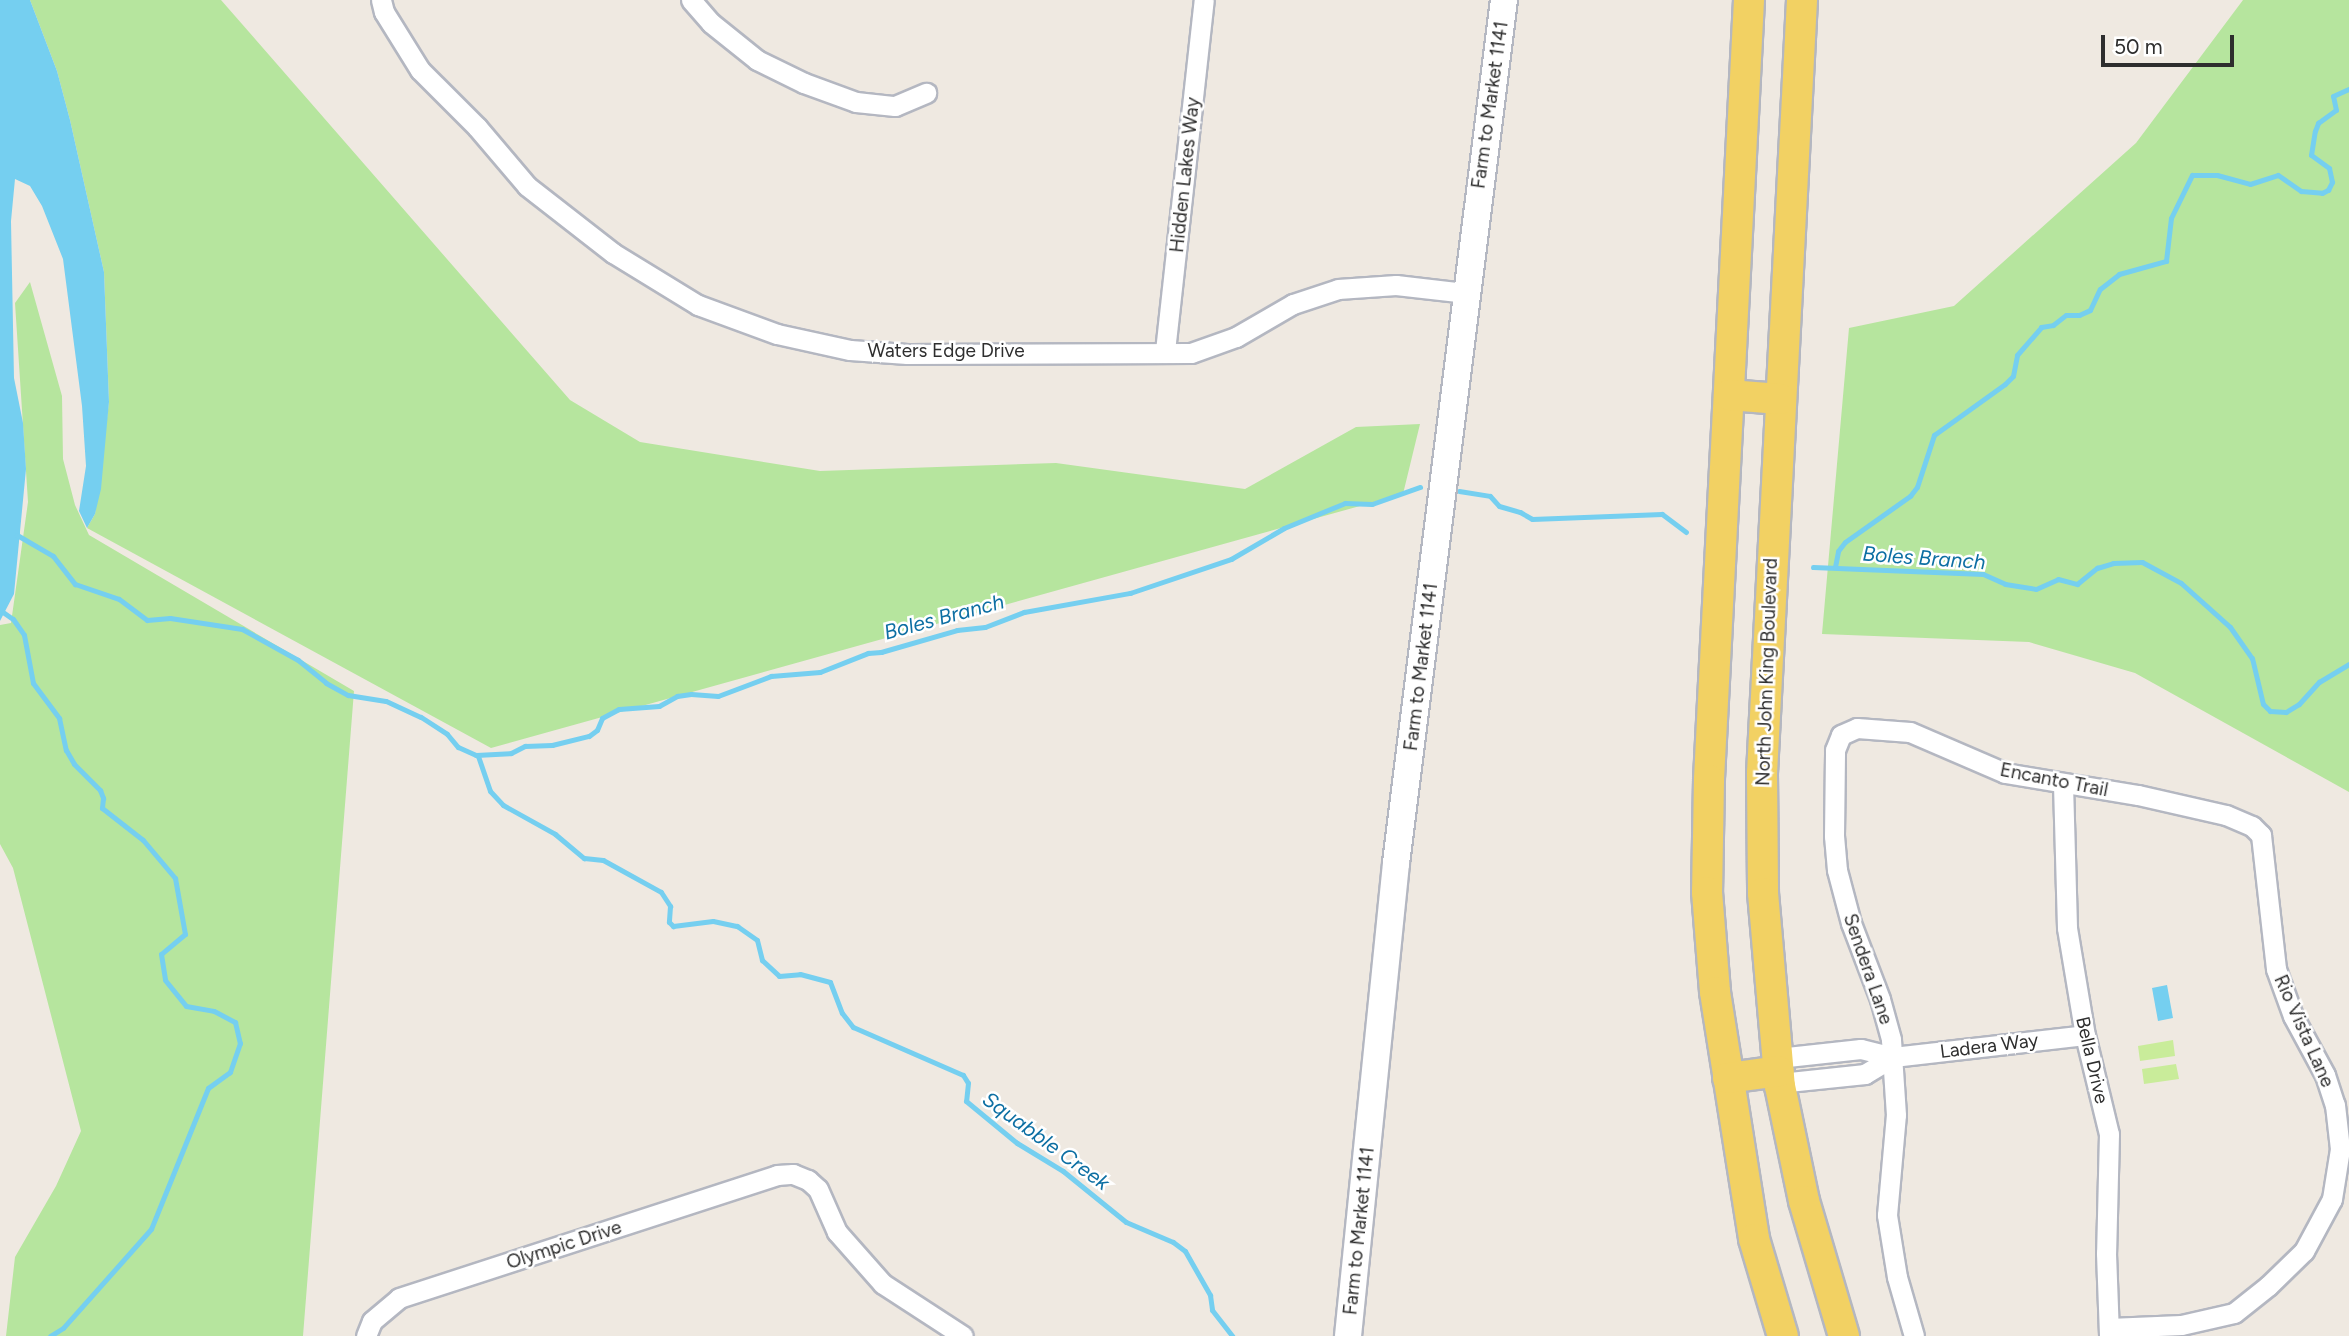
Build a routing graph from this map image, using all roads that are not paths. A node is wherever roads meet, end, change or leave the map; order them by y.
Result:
1 (381, 0) edge
2 (691, 0) edge
3 (1204, 0) edge
4 (1504, 0) edge
5 (1749, 0) edge
6 (1802, 0) edge
7 (926, 93) dead end
8 (1465, 293) junction
9 (1165, 351) junction
10 (1729, 395) junction
11 (1780, 399) junction
12 (1847, 730) joint
13 (2063, 784) junction
14 (2261, 835) joint
15 (2085, 1035) junction
16 (1893, 1057) junction
17 (1779, 1070) junction
18 (1728, 1078) junction
19 (2109, 1332) edge
20 (366, 1336) edge
21 (963, 1336) edge
22 (1348, 1336) edge
23 (1783, 1336) edge
24 (1844, 1336) edge
25 (1914, 1336) edge

1 - 9 street, Waters Edge Drive
2 - 7 street
3 - 9 street, Hidden Lakes Way
4 - 8 street, Farm to Market 1141
5 - 10 main road
6 - 11 main road, North John King Boulevard
8 - 9 street, Waters Edge Drive
8 - 22 street, Farm to Market 1141
10 - 11 main road
10 - 18 main road
11 - 17 main road, North John King Boulevard
12 - 13 street, Encanto Trail
12 - 16 street, Sendera Lane
13 - 14 street, Encanto Trail
13 - 15 street, Bella Drive
14 - 19 street, Rio Vista Lane
15 - 16 street, Ladera Way
15 - 19 street, Bella Drive
16 - 17 street, Ladera Way
16 - 25 street, Sendera Lane
17 - 18 main road
17 - 24 main road, North John King Boulevard
18 - 23 main road
20 - 21 street, Olympic Drive

